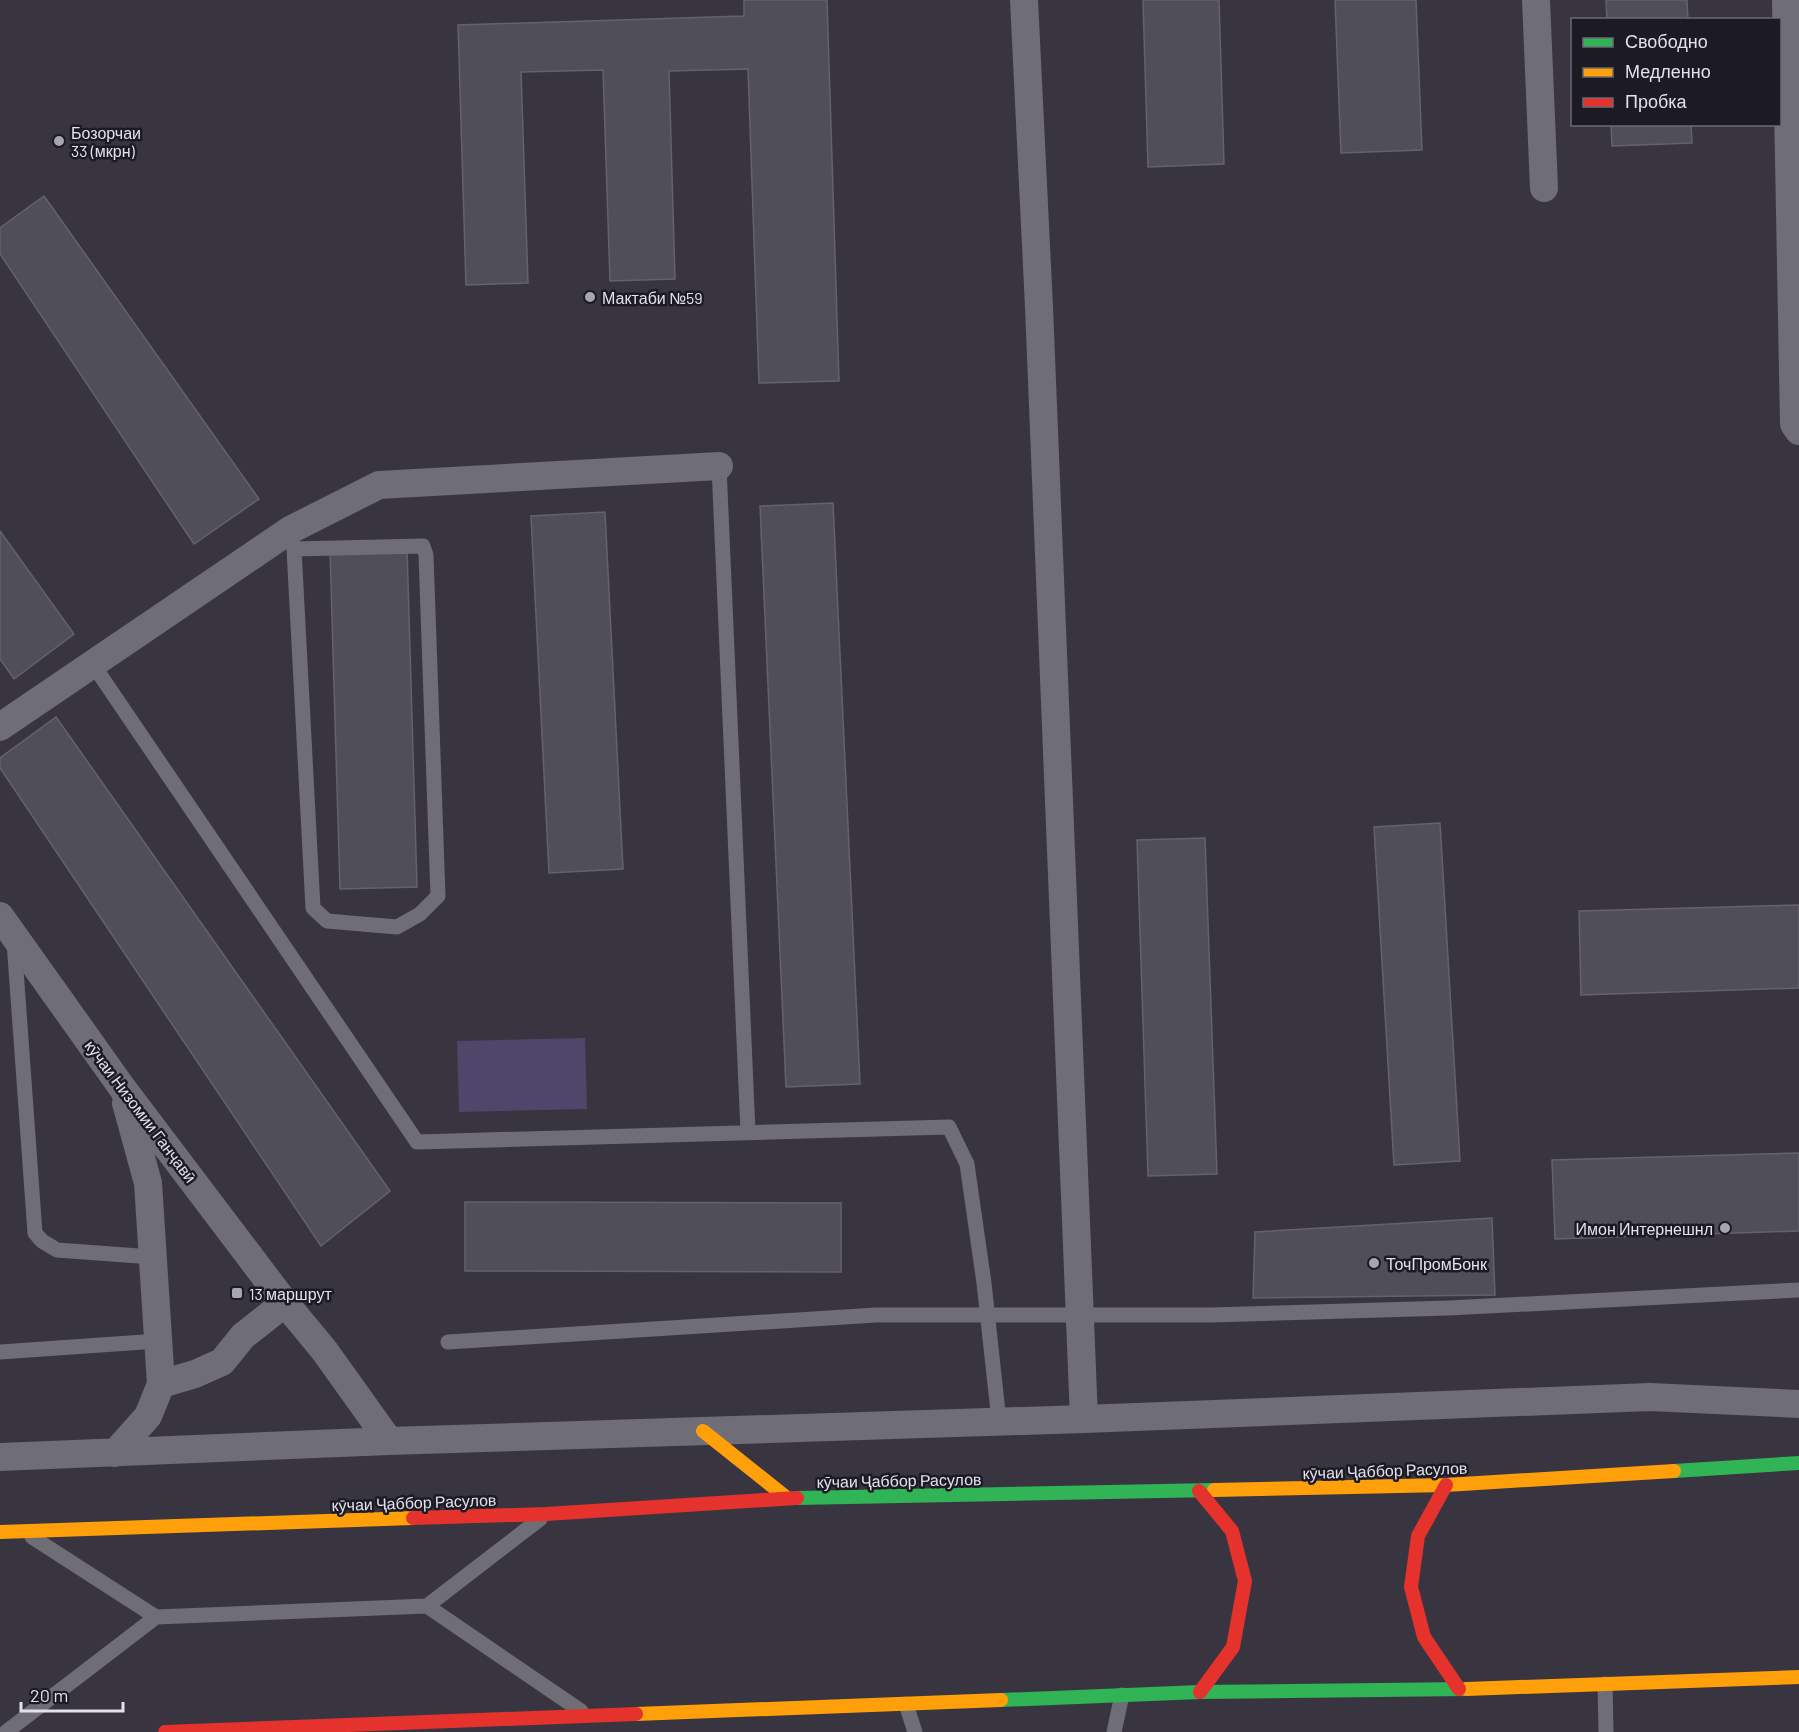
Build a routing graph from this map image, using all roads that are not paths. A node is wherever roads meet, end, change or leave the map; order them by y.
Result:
1 (1024, 0) edge
2 (1536, 0) edge
3 (1786, 0) edge
4 (1544, 188) dead end
5 (1799, 431) edge
6 (719, 466) joint
7 (292, 540) junction
8 (92, 663) junction
9 (0, 727) edge
10 (7, 926) edge
11 (123, 1089) junction
12 (748, 1132) junction
13 (152, 1257) junction
14 (1799, 1290) edge
15 (285, 1303) junction
16 (988, 1314) junction
17 (1080, 1316) junction
18 (158, 1341) junction
19 (448, 1342) dead end
20 (0, 1352) edge
21 (161, 1384) junction
22 (1799, 1404) edge
23 (1084, 1419) junction
24 (999, 1421) junction
25 (703, 1431) junction
26 (389, 1441) junction
27 (115, 1453) junction
28 (0, 1457) edge
29 (1799, 1463) edge
30 (1446, 1485) junction
31 (1199, 1491) junction
32 (787, 1498) junction
33 (546, 1514) junction
34 (0, 1532) edge
35 (25, 1532) junction
36 (427, 1606) junction
37 (156, 1617) junction
38 (1799, 1677) edge
39 (1605, 1684) junction
40 (1459, 1689) junction
41 (1200, 1692) junction
42 (1122, 1695) junction
43 (906, 1704) junction
44 (589, 1716) junction
45 (392, 1728) edge
46 (307, 1729) edge
47 (6, 1732) edge
48 (165, 1732) edge
49 (915, 1732) edge
50 (1114, 1732) edge
51 (1606, 1732) edge

1 - 17 street
2 - 4 street
3 - 5 street
6 - 7 street
6 - 12 lane
7 - 7 lane
7 - 8 street
8 - 9 street
8 - 12 lane
10 - 11 street, кӯчаи Низомии Ганҷавӣ
10 - 13 lane
11 - 13 street
11 - 15 street, кӯчаи Низомии Ганҷавӣ
12 - 16 lane
13 - 18 street
14 - 17 lane
15 - 21 street
15 - 26 street, кӯчаи Низомии Ганҷавӣ
16 - 17 lane
16 - 19 lane
16 - 24 lane
17 - 23 street
18 - 20 lane
18 - 21 street
21 - 27 street
22 - 23 street
23 - 24 street
24 - 25 street
25 - 26 street
25 - 32 main road
26 - 27 street
27 - 28 street
29 - 30 main road, кӯчаи Ҷаббор Расулов
30 - 31 main road, кӯчаи Ҷаббор Расулов
30 - 40 main road
31 - 32 main road, кӯчаи Ҷаббор Расулов
31 - 41 main road
32 - 33 main road, кӯчаи Ҷаббор Расулов
33 - 35 main road, кӯчаи Ҷаббор Расулов
33 - 36 lane
34 - 35 main road, кӯчаи Ҷаббор Расулов
35 - 37 lane
36 - 37 lane
36 - 44 lane
37 - 47 lane
38 - 39 main road
39 - 40 main road
39 - 51 lane
40 - 41 main road
41 - 42 main road
42 - 43 main road
42 - 50 lane
43 - 44 main road
43 - 49 lane
44 - 45 main road
45 - 46 main road
46 - 48 main road

